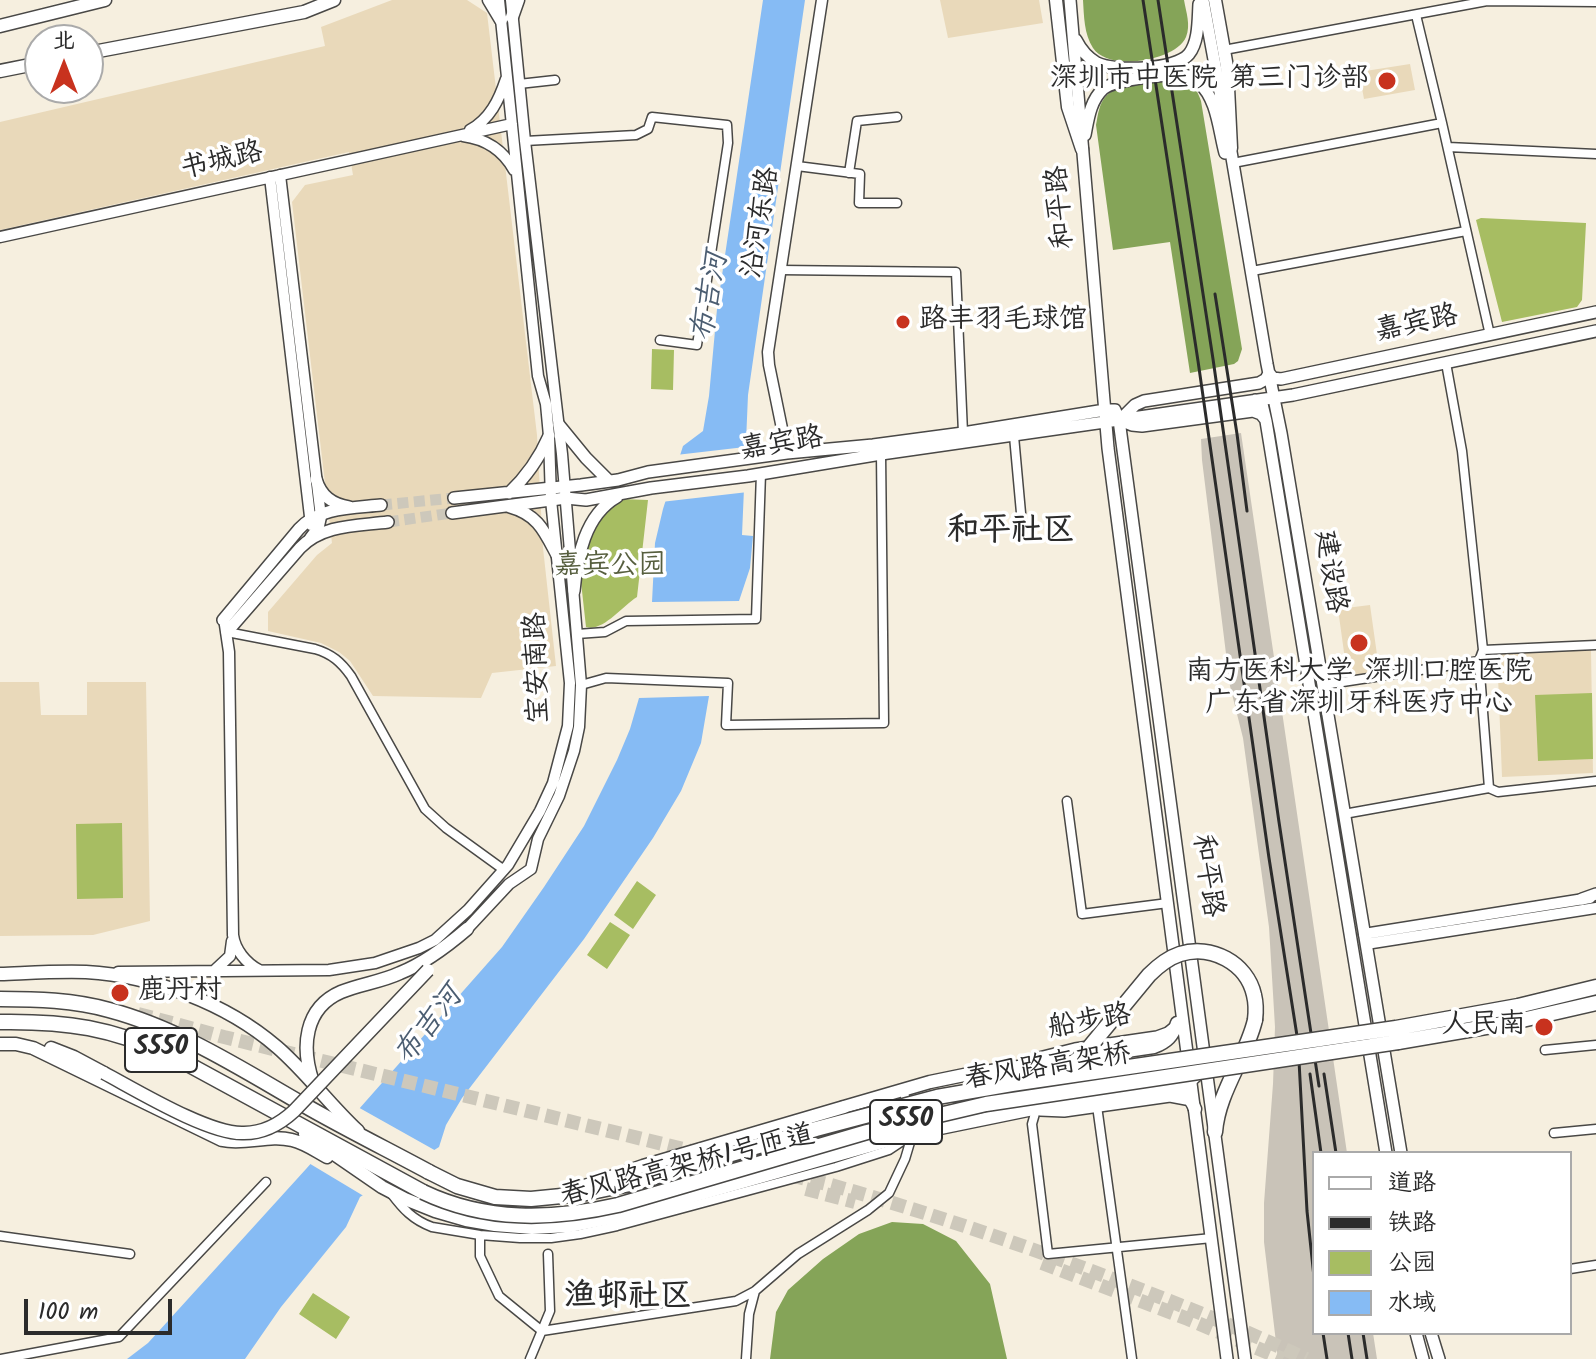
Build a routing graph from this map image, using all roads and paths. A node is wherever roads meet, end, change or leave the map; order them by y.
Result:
1 (105, 0) edge
2 (334, 0) edge
3 (489, 0) edge
4 (499, 0) edge
5 (511, 0) edge
6 (518, 0) edge
7 (822, 0) edge
8 (1056, 0) edge
9 (1070, 0) edge
10 (1201, 0) edge
11 (1215, 0) edge
12 (1487, 1) edge
13 (1596, 2) edge
14 (1416, 15) junction
15 (507, 18) junction
16 (0, 26) edge
17 (1073, 32) junction
18 (104, 50) edge
19 (1224, 50) junction
20 (24, 66) edge
21 (0, 71) edge
22 (507, 72) junction
23 (555, 80) dead end
24 (519, 84) junction
25 (897, 117) dead end
26 (1442, 123) junction
27 (512, 124) junction
28 (453, 137) junction
29 (525, 141) junction
30 (1448, 147) junction
31 (1231, 148) junction
32 (1082, 149) junction
33 (1596, 154) edge
34 (1233, 163) junction
35 (797, 166) junction
36 (849, 173) junction
37 (275, 176) junction
38 (518, 179) junction
39 (1237, 183) junction
40 (897, 203) dead end
41 (1466, 231) junction
42 (0, 237) edge
43 (780, 270) junction
44 (1252, 271) junction
45 (1596, 312) edge
46 (1596, 331) edge
47 (1490, 335) junction
48 (660, 340) dead end
49 (1446, 363) junction
50 (1269, 373) junction
51 (1273, 398) junction
52 (1253, 406) junction
53 (1105, 416) junction
54 (1119, 420) junction
55 (559, 425) junction
56 (963, 433) junction
57 (549, 436) junction
58 (1014, 436) junction
59 (787, 453) junction
60 (881, 454) junction
61 (761, 473) junction
62 (316, 479) junction
63 (609, 481) junction
64 (565, 492) junction
65 (509, 493) junction
66 (552, 494) junction
67 (621, 495) junction
68 (454, 498) tunnel mouth
69 (381, 505) tunnel mouth
70 (505, 506) junction
71 (365, 507) junction
72 (452, 513) tunnel mouth
73 (1021, 513) dead end
74 (315, 516) junction
75 (388, 522) tunnel mouth
76 (315, 534) junction
77 (558, 557) junction
78 (574, 591) junction
79 (223, 620) joint
80 (227, 632) junction
81 (577, 634) junction
82 (1596, 645) edge
83 (1483, 650) junction
84 (1479, 661) junction
85 (581, 685) junction
86 (1323, 685) junction
87 (1596, 781) edge
88 (1489, 788) junction
89 (1067, 801) dead end
90 (1344, 814) junction
91 (504, 870) junction
92 (1596, 895) edge
93 (1582, 899) joint
94 (1168, 903) junction
95 (1596, 908) edge
96 (467, 929) junction
97 (233, 935) junction
98 (1365, 939) junction
99 (213, 971) junction
100 (261, 971) junction
101 (86, 972) junction
102 (0, 974) edge
103 (1596, 987) edge
104 (0, 999) edge
105 (1180, 1000) junction
106 (1596, 1003) edge
107 (0, 1022) edge
108 (1177, 1023) junction
109 (0, 1044) edge
110 (16, 1044) junction
111 (1596, 1045) edge
112 (1545, 1050) dead end
113 (1133, 1051) junction
114 (1205, 1061) junction
115 (1056, 1062) junction
116 (984, 1072) junction
117 (1191, 1080) junction
118 (1012, 1084) junction
119 (1162, 1088) junction
120 (904, 1090) junction
121 (1138, 1092) junction
122 (1062, 1103) junction
123 (1097, 1106) junction
124 (325, 1108) junction
125 (1195, 1109) junction
126 (1036, 1110) junction
127 (1596, 1129) edge
128 (1215, 1132) junction
129 (1554, 1133) dead end
130 (301, 1134) junction
131 (911, 1134) junction
132 (1386, 1151) edge
133 (1401, 1151) edge
134 (266, 1182) dead end
135 (531, 1199) junction
136 (464, 1226) junction
137 (480, 1235) junction
138 (0, 1236) edge
139 (1212, 1238) junction
140 (1117, 1247) junction
141 (130, 1254) dead end
142 (548, 1254) dead end
143 (1596, 1265) edge
144 (1572, 1269) edge
145 (755, 1291) junction
146 (542, 1331) junction
147 (1417, 1335) edge
148 (1432, 1335) edge
149 (1, 1359) edge
150 (530, 1359) edge
151 (746, 1359) edge
152 (1132, 1359) edge
153 (1227, 1359) edge
154 (1245, 1359) edge
155 (1423, 1359) edge
156 (1439, 1359) edge

1 - 16 main road
2 - 18 main road
3 - 15 main road
4 - 15 street, 宝安南路
5 - 15 street, 宝安南路
6 - 15 main road
7 - 35 street, 沿河东路
8 - 32 main road
9 - 17 main road, 和平路
10 - 17 main road
10 - 31 main road, 建设路
11 - 19 main road
12 - 13 street
12 - 14 street
14 - 19 street
14 - 26 street
15 - 22 street, 宝安南路
15 - 24 street, 宝安南路
17 - 32 main road, 和平路
19 - 31 main road
20 - 21 main road
22 - 27 street, 宝安南路
22 - 28 street, 书城路
23 - 24 street
24 - 29 street, 宝安南路
25 - 36 street
26 - 30 street
26 - 34 street
27 - 28 street, 书城路
27 - 38 street, 宝安南路
28 - 37 street, 书城路
28 - 38 street, 书城路
29 - 48 street
29 - 55 street, 宝安南路
30 - 33 street
30 - 41 street
31 - 34 main road, 建设路
32 - 39 main road
32 - 53 main road, 和平路
34 - 39 main road, 建设路
35 - 36 street
35 - 43 street, 沿河东路
36 - 40 street
37 - 42 street, 书城路
37 - 62 street
37 - 74 street
38 - 57 street, 宝安南路
39 - 44 main road, 建设路
41 - 44 street
41 - 47 street
43 - 56 street
43 - 59 street, 沿河东路
44 - 50 main road, 建设路
45 - 47 main road, 嘉宾路
46 - 49 main road, 嘉宾路
47 - 50 main road, 嘉宾路
49 - 51 main road, 嘉宾路
49 - 83 street
50 - 51 main road, 建设路
50 - 54 main road, 嘉宾路
51 - 52 main road, 嘉宾路
51 - 86 main road, 建设路
52 - 54 main road, 嘉宾路
52 - 132 main road, 建设路
53 - 54 main road, 嘉宾路
53 - 56 main road, 嘉宾路
53 - 58 main road, 嘉宾路
53 - 94 main road, 和平路
54 - 114 main road, 和平路
55 - 63 main road
55 - 64 street, 宝安南路
56 - 59 main road, 嘉宾路
57 - 65 main road
57 - 66 street, 宝安南路
58 - 60 main road, 嘉宾路
58 - 73 street
59 - 63 main road, 嘉宾路
60 - 61 main road, 嘉宾路
60 - 85 street
61 - 67 main road, 嘉宾路
61 - 81 street
62 - 71 main road
62 - 74 street
63 - 64 main road, 嘉宾路
64 - 66 main road, 嘉宾路
64 - 67 main road, 嘉宾路
64 - 78 street, 宝安南路
65 - 66 main road, 嘉宾路
65 - 68 main road, 嘉宾路
66 - 70 main road, 嘉宾路
66 - 77 street, 宝安南路
67 - 78 main road
69 - 71 main road
70 - 72 main road, 嘉宾路
70 - 77 main road
71 - 74 main road
74 - 76 street
74 - 79 main road
75 - 76 main road
76 - 80 main road
77 - 91 street, 宝安南路
78 - 81 street, 宝安南路
79 - 80 street
80 - 91 street
80 - 97 street
81 - 85 street, 宝安南路
82 - 83 street
83 - 84 street
84 - 86 street
84 - 88 street
85 - 96 street, 宝安南路
86 - 90 main road, 建设路
87 - 88 street
88 - 90 street
89 - 94 street
90 - 98 main road, 建设路
91 - 100 street, 宝安南路
92 - 93 main road
93 - 98 street
94 - 105 main road, 和平路
95 - 98 street
96 - 110 main road, bridge
96 - 124 main road
97 - 99 street
97 - 100 street
98 - 133 main road, 建设路
99 - 100 street, 宝安南路
99 - 101 street, 宝安南路
101 - 102 main road
101 - 124 main road
103 - 118 highway, 春风路高架桥 / S550, bridge
104 - 124 highway, S550
105 - 108 main road
105 - 117 main road, 和平路
106 - 130 highway, 春风路高架桥 / S550, bridge
107 - 130 highway, S550
108 - 113 main road, 船步路
108 - 116 main road, 船步路
109 - 110 main road
110 - 130 main road
111 - 112 street
113 - 115 main road, 船步路
113 - 121 main road
114 - 117 main road
114 - 128 main road, 和平路
115 - 116 main road, 船步路
115 - 122 main road
116 - 120 main road, 船步路
117 - 119 main road
117 - 125 main road, 和平路
118 - 128 highway, bridge
118 - 135 highway, 春风路高架桥 / S550, bridge
119 - 121 main road
119 - 125 main road
120 - 131 street
120 - 135 main road, 船步路, bridge
121 - 122 main road
122 - 126 main road
123 - 125 main road
123 - 126 main road
123 - 140 street
124 - 135 highway, 春风路高架桥 / S550, bridge
125 - 139 main road, 和平路
126 - 131 main road
126 - 140 street
127 - 129 street
128 - 154 main road, 和平路
130 - 136 main road, 春风路高架桥1号匝道
131 - 136 main road, 春风路高架桥1号匝道
131 - 137 street
131 - 145 street
134 - 149 street
136 - 137 street
137 - 146 street
138 - 141 street
139 - 140 street
139 - 153 main road, 和平路
140 - 152 street
142 - 146 street
143 - 144 street
145 - 146 street
145 - 151 street
146 - 150 street
147 - 155 main road
148 - 156 main road

